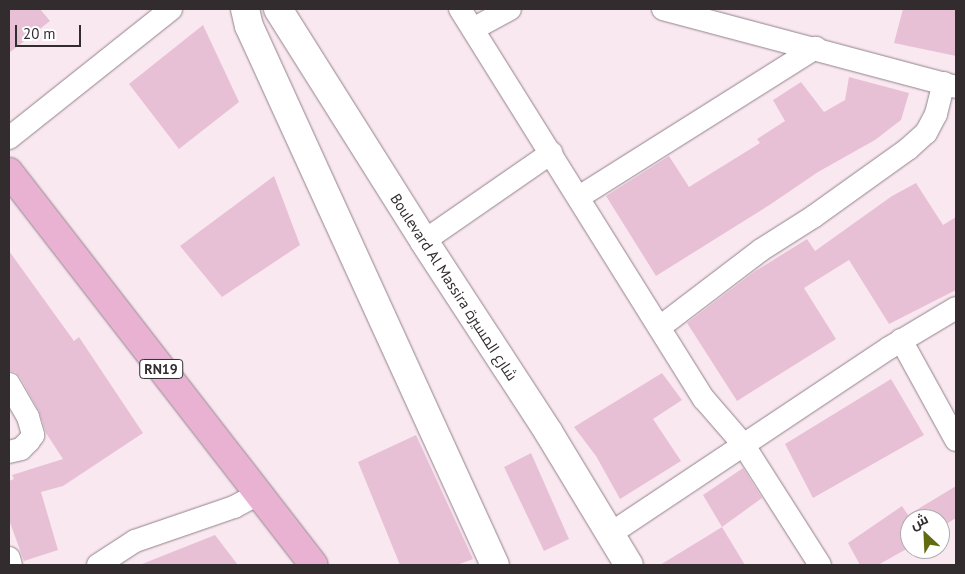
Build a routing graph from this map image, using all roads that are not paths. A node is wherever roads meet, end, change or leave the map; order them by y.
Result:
1 (171, 9) edge
2 (244, 9) edge
3 (278, 9) edge
4 (460, 9) edge
5 (510, 9) edge
6 (663, 9) edge
7 (690, 12) edge
8 (473, 29) junction
9 (816, 48) junction
10 (950, 85) edge
11 (9, 138) edge
12 (551, 153) junction
13 (9, 172) edge
14 (579, 197) junction
15 (424, 241) junction
16 (956, 308) edge
17 (660, 327) junction
18 (901, 340) junction
19 (9, 384) edge
20 (956, 440) edge
21 (742, 444) junction
22 (9, 452) edge
23 (258, 494) junction
24 (610, 534) junction
25 (9, 558) edge
26 (11, 565) edge
27 (98, 565) edge
28 (314, 565) edge
29 (494, 565) edge
30 (629, 565) edge
31 (820, 565) edge

1 - 11 street
2 - 29 main road
3 - 15 main road, Boulevard Al Massira شارع المسيرة
4 - 8 street
5 - 8 street
6 - 7 street
7 - 9 street
8 - 12 street
9 - 10 street
9 - 14 street
10 - 17 street
12 - 14 street
12 - 15 street
13 - 23 main road, RN19
14 - 17 street
15 - 24 main road, Boulevard Al Massira شارع المسيرة
16 - 18 street
17 - 21 street
18 - 20 street
18 - 21 street
19 - 22 street
21 - 24 street
21 - 31 street
23 - 27 street
23 - 28 main road, RN19
24 - 30 main road, Boulevard Al Massira شارع المسيرة
25 - 26 street

